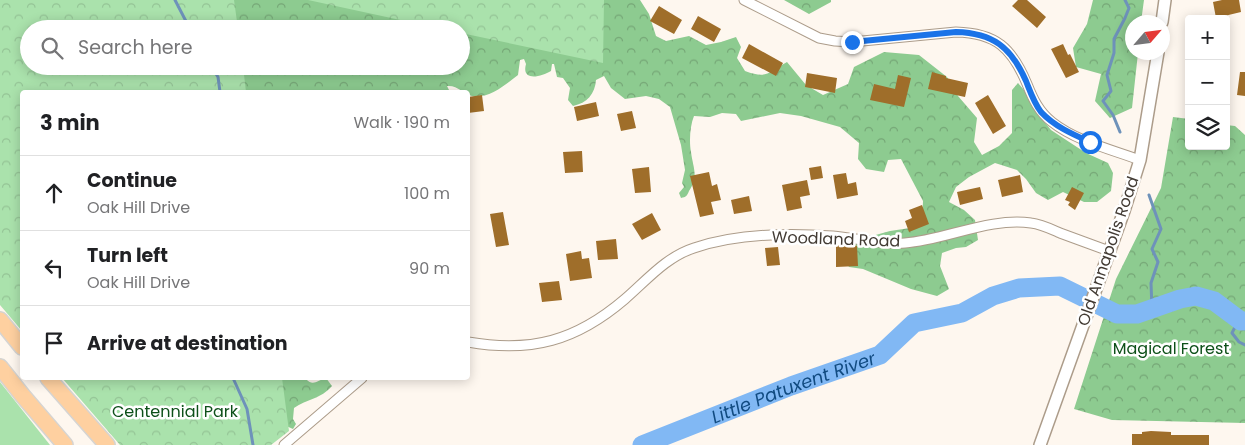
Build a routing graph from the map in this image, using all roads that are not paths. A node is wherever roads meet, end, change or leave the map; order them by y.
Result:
1 (744, 0) edge
2 (1165, 0) edge
3 (1163, 15) edge
4 (1157, 60) edge
5 (1140, 160) junction
6 (1110, 251) junction
7 (0, 320) edge
8 (470, 342) edge
9 (20, 345) edge
10 (0, 367) edge
11 (50, 380) edge
12 (360, 380) edge
13 (65, 445) edge
14 (107, 445) edge
15 (284, 445) edge
16 (1040, 445) edge

1 - 5 street
2 - 3 street
4 - 5 street, Old Annapolis Road
5 - 6 street, Old Annapolis Road
6 - 8 street, Woodland Road
6 - 16 street, Old Annapolis Road
7 - 9 main road
10 - 13 main road
11 - 14 main road
12 - 15 street

